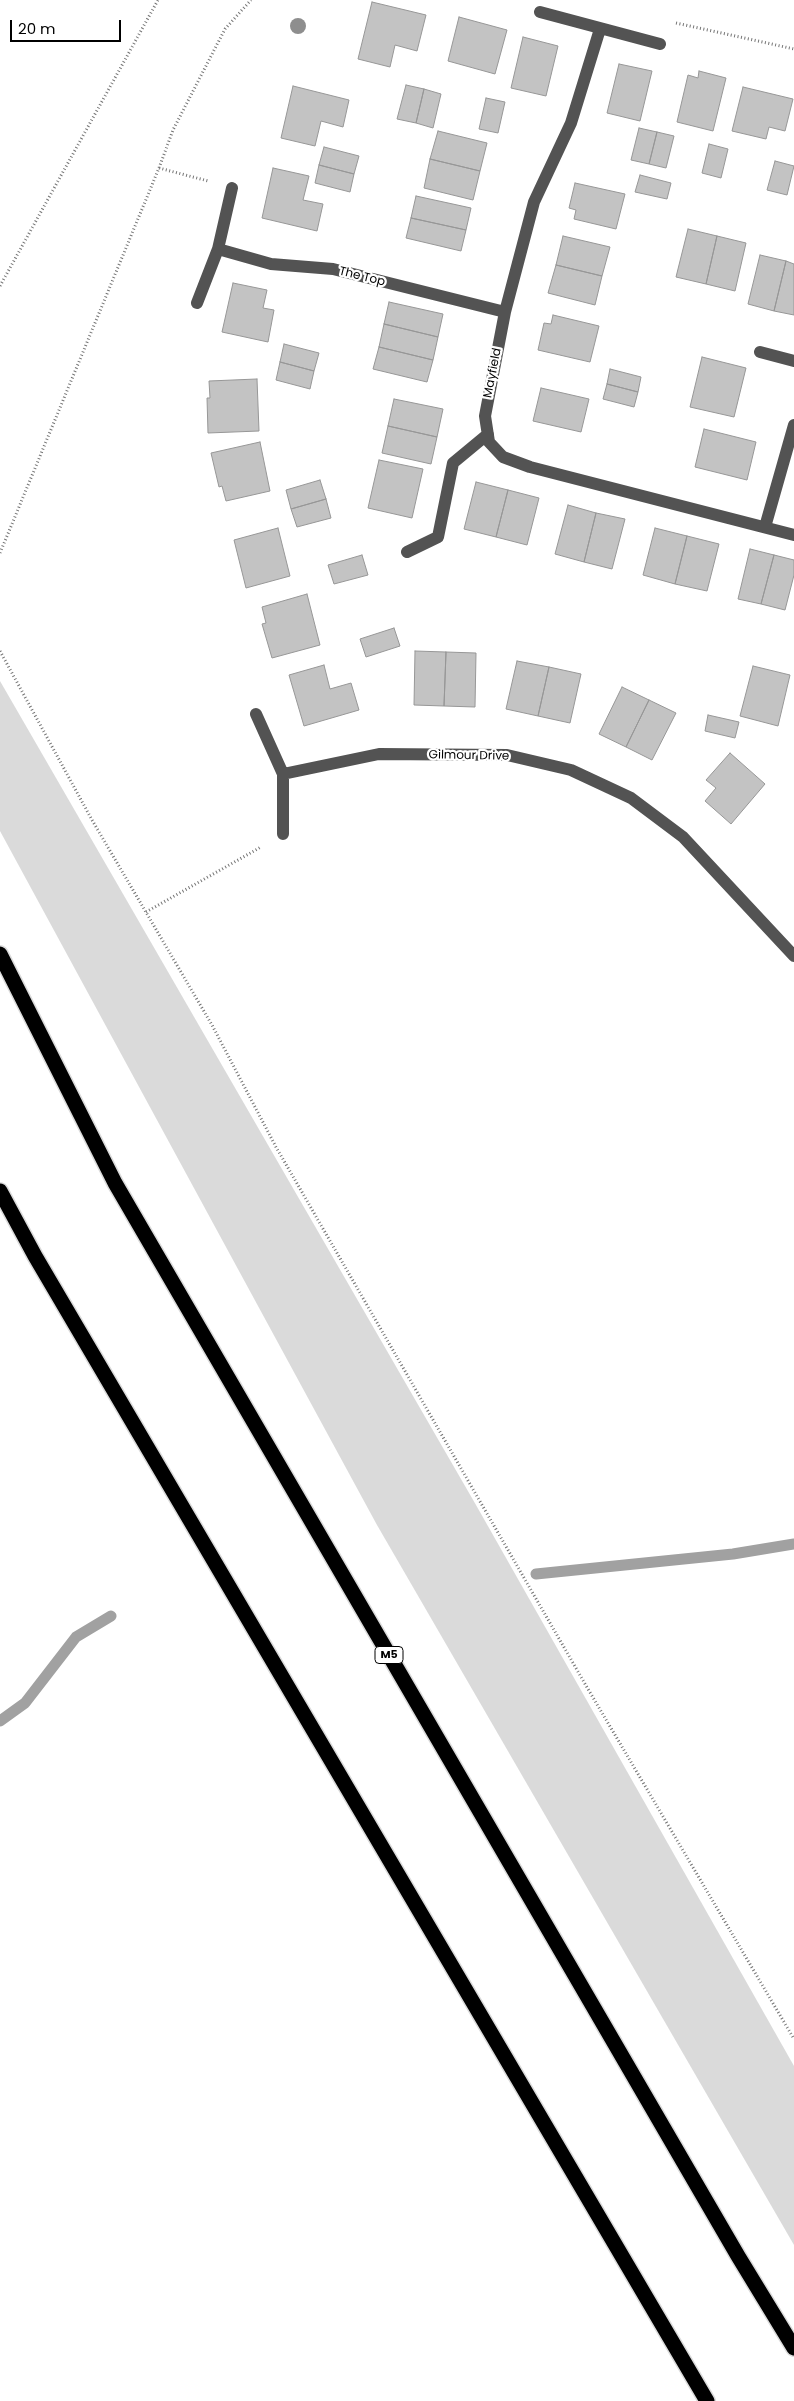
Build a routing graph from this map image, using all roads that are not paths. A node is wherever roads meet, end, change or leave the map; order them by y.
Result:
1 (540, 12) dead end
2 (600, 29) junction
3 (660, 44) road end
4 (232, 188) road end
5 (218, 249) junction
6 (197, 303) dead end
7 (505, 312) junction
8 (760, 352) dead end
9 (794, 361) edge
10 (794, 425) edge
11 (488, 434) junction
12 (765, 527) junction
13 (794, 535) edge
14 (407, 552) dead end
15 (256, 714) dead end
16 (283, 774) junction
17 (283, 834) road end
18 (0, 954) edge
19 (794, 956) edge
20 (0, 1191) edge
21 (794, 2348) edge
22 (707, 2401) edge

1 - 2 street
2 - 3 street
2 - 7 street, Mayfield
4 - 5 street
5 - 6 street
5 - 7 street, The Top
7 - 11 street, Mayfield
8 - 9 street
10 - 12 street
11 - 12 street, Mayfield
11 - 14 street
12 - 13 street, Mayfield
15 - 16 street
16 - 17 street
16 - 19 street, Gilmour Drive
18 - 21 highway, M5
20 - 22 highway

